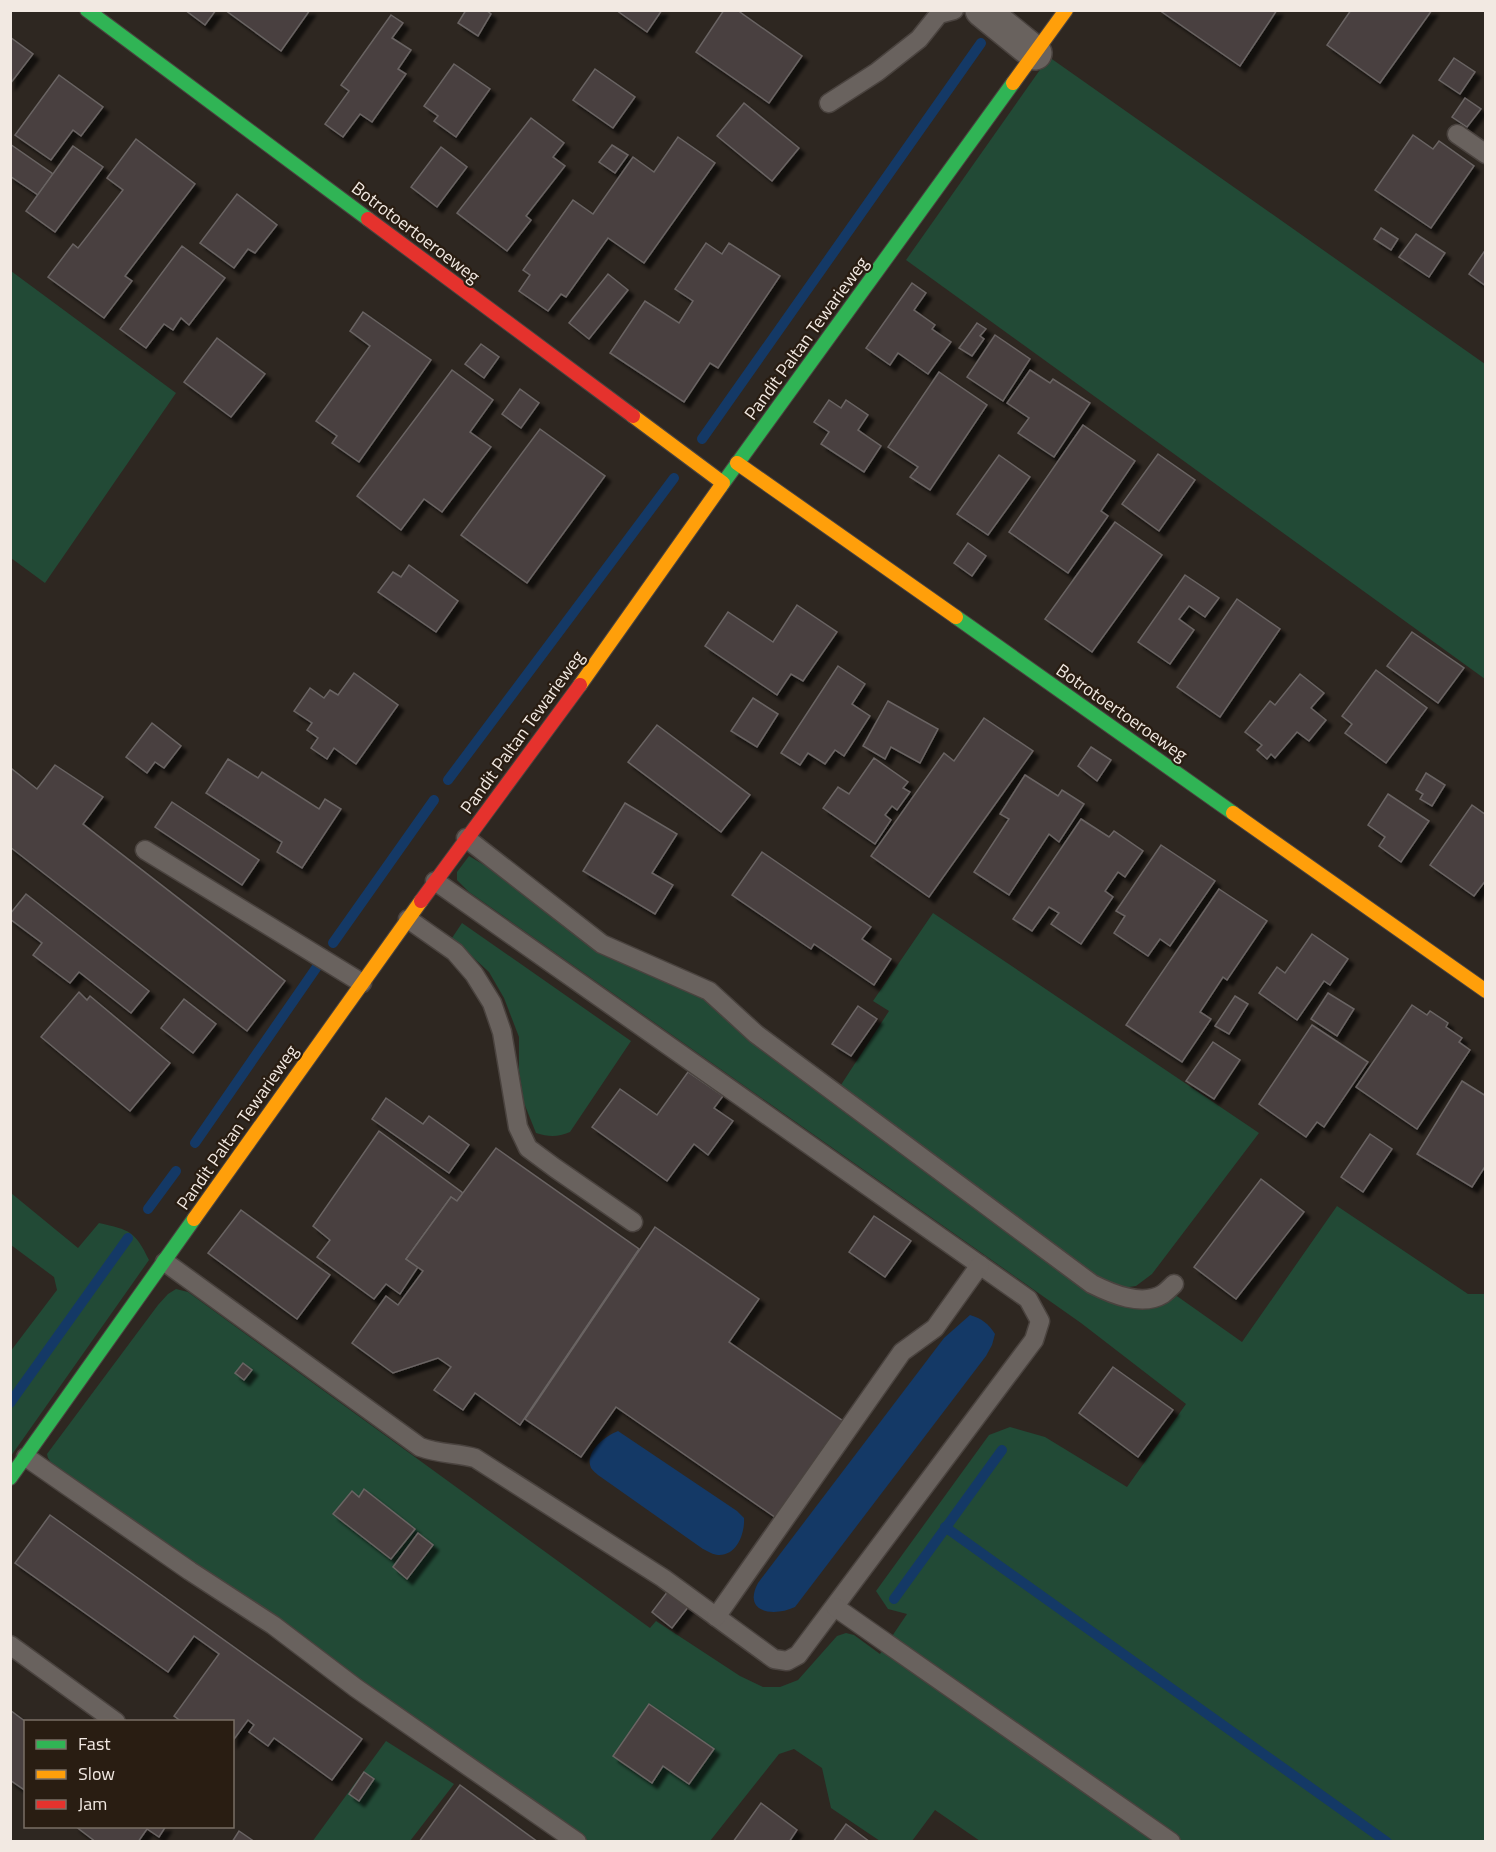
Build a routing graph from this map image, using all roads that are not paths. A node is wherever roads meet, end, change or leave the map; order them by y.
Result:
1 (87, 10) edge
2 (954, 10) edge
3 (982, 10) edge
4 (1066, 10) edge
5 (1035, 53) junction
6 (829, 103) dead end
7 (1457, 134) dead end
8 (1485, 154) edge
9 (737, 463) junction
10 (723, 483) junction
11 (466, 838) junction
12 (145, 850) dead end
13 (435, 881) junction
14 (408, 919) junction
15 (362, 983) junction
16 (1485, 991) edge
17 (633, 1222) dead end
18 (165, 1262) junction
19 (980, 1265) junction
20 (1174, 1284) dead end
21 (26, 1456) junction
22 (10, 1478) edge
23 (835, 1607) junction
24 (716, 1617) junction
25 (10, 1644) edge
26 (113, 1720) edge
27 (577, 1842) edge
28 (1171, 1842) edge

1 - 10 street, Botrotoertoeroeweg
2 - 6 lane
3 - 5 street
4 - 5 street, Pandit Paltan Tewarieweg
5 - 9 street, Pandit Paltan Tewarieweg
7 - 8 lane
9 - 10 street, Pandit Paltan Tewarieweg
9 - 16 street, Botrotoertoeroeweg
10 - 11 street, Pandit Paltan Tewarieweg
11 - 13 street, Pandit Paltan Tewarieweg
11 - 20 lane
12 - 15 lane
13 - 14 street, Pandit Paltan Tewarieweg
13 - 19 lane
14 - 15 street, Pandit Paltan Tewarieweg
14 - 17 lane
15 - 18 street, Pandit Paltan Tewarieweg
18 - 21 street, Pandit Paltan Tewarieweg
18 - 24 lane
19 - 23 lane
19 - 24 lane
21 - 22 street, Pandit Paltan Tewarieweg
21 - 27 lane
23 - 24 lane
23 - 28 lane
25 - 26 lane

